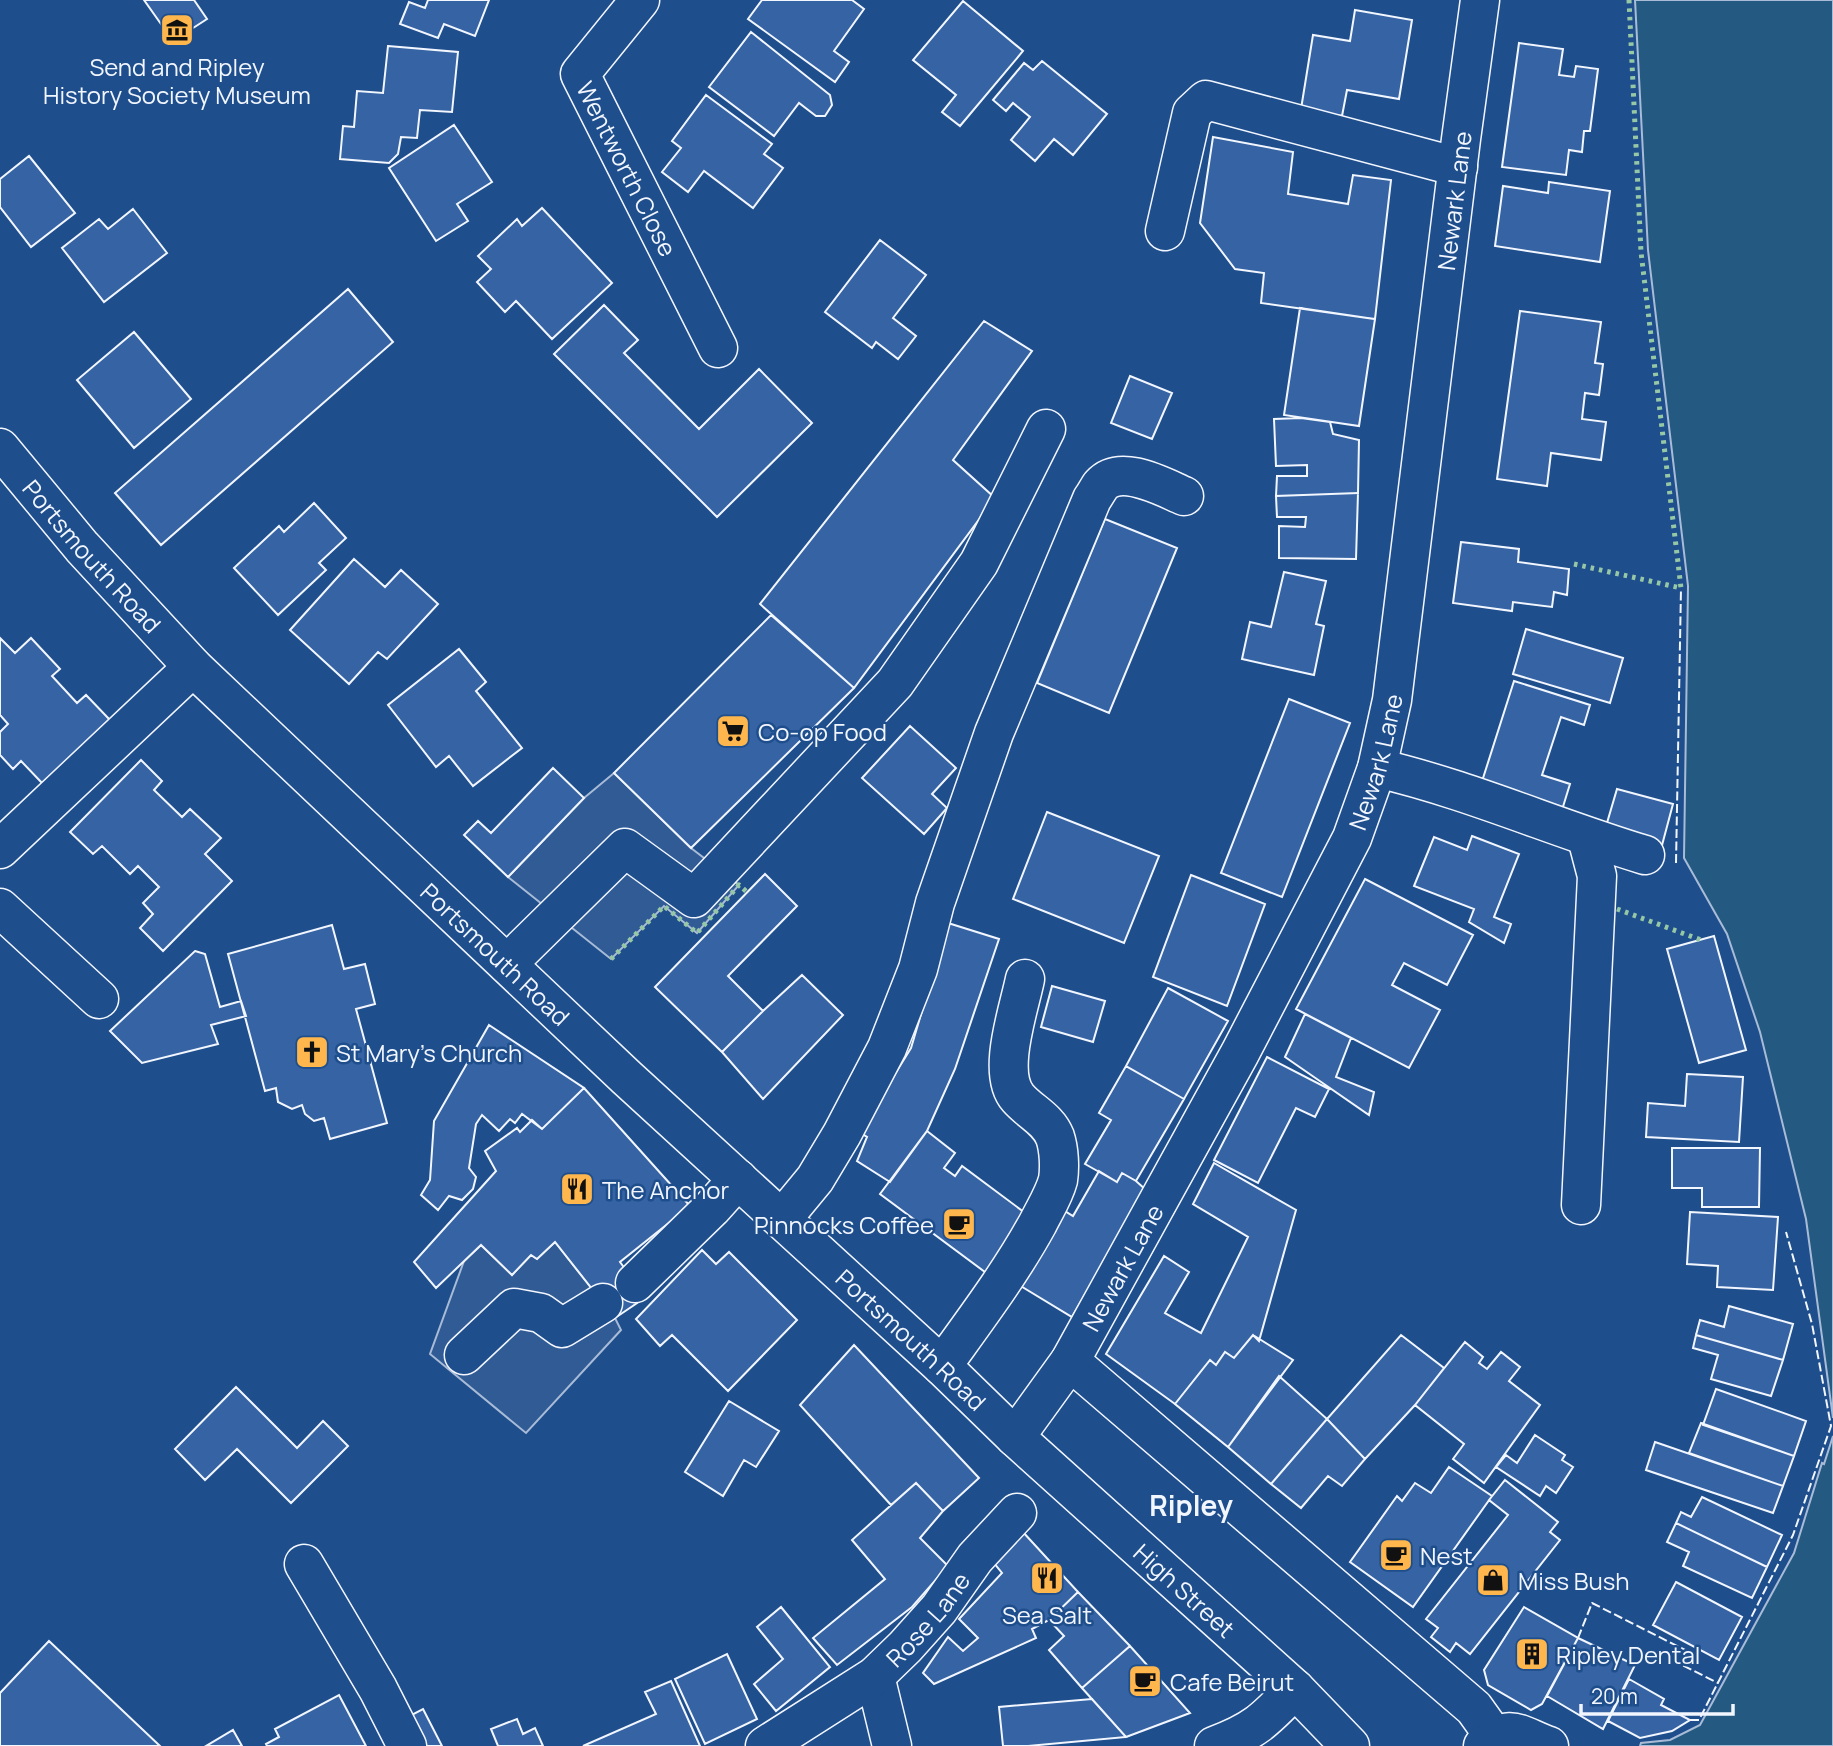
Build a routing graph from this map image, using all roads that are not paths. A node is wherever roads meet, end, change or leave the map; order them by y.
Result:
1 (640, 0) edge
2 (1480, 0) edge
3 (1458, 167) junction
4 (1165, 231) dead end
5 (718, 348) dead end
6 (1046, 429) dead end
7 (0, 448) edge
8 (1184, 496) dead end
9 (193, 667) junction
10 (1377, 768) junction
11 (1587, 838) junction
12 (0, 849) edge
13 (1645, 855) dead end
14 (0, 908) edge
15 (507, 964) junction
16 (1026, 979) dead end
17 (99, 999) dead end
18 (738, 1179) junction
19 (1581, 1205) dead end
20 (782, 1219) junction
21 (635, 1283) dead end
22 (603, 1303) dead end
23 (464, 1355) dead end
24 (1070, 1361) junction
25 (942, 1366) junction
26 (1014, 1437) junction
27 (1017, 1513) dead end
28 (304, 1564) dead end
29 (875, 1676) junction
30 (1295, 1689) junction
31 (1259, 1738) edge
32 (1489, 1741) edge
33 (407, 1746) edge
34 (765, 1746) edge
35 (892, 1746) edge
36 (1214, 1746) edge
37 (1350, 1746) edge
38 (1549, 1746) edge

1 - 5 main road, Wentworth Close
2 - 3 main road, Newark Lane
3 - 4 main road
3 - 10 main road, Newark Lane
6 - 15 main road
7 - 9 main road, Portsmouth Road
8 - 20 main road
9 - 12 main road
9 - 15 main road, Portsmouth Road
10 - 11 main road
10 - 24 main road, Newark Lane
11 - 13 main road
11 - 19 main road
14 - 17 main road
15 - 18 main road, Portsmouth Road
16 - 25 main road
18 - 20 main road, Portsmouth Road
18 - 21 main road
20 - 25 main road, Portsmouth Road
22 - 23 main road
24 - 26 main road, Newark Lane
24 - 32 main road
25 - 26 main road, Portsmouth Road
26 - 30 main road, High Street
27 - 29 main road, Rose Lane
28 - 33 main road
29 - 34 main road, Rose Lane
29 - 35 main road, Rose Lane
30 - 31 main road
30 - 37 main road, High Street
31 - 36 main road
32 - 38 main road

